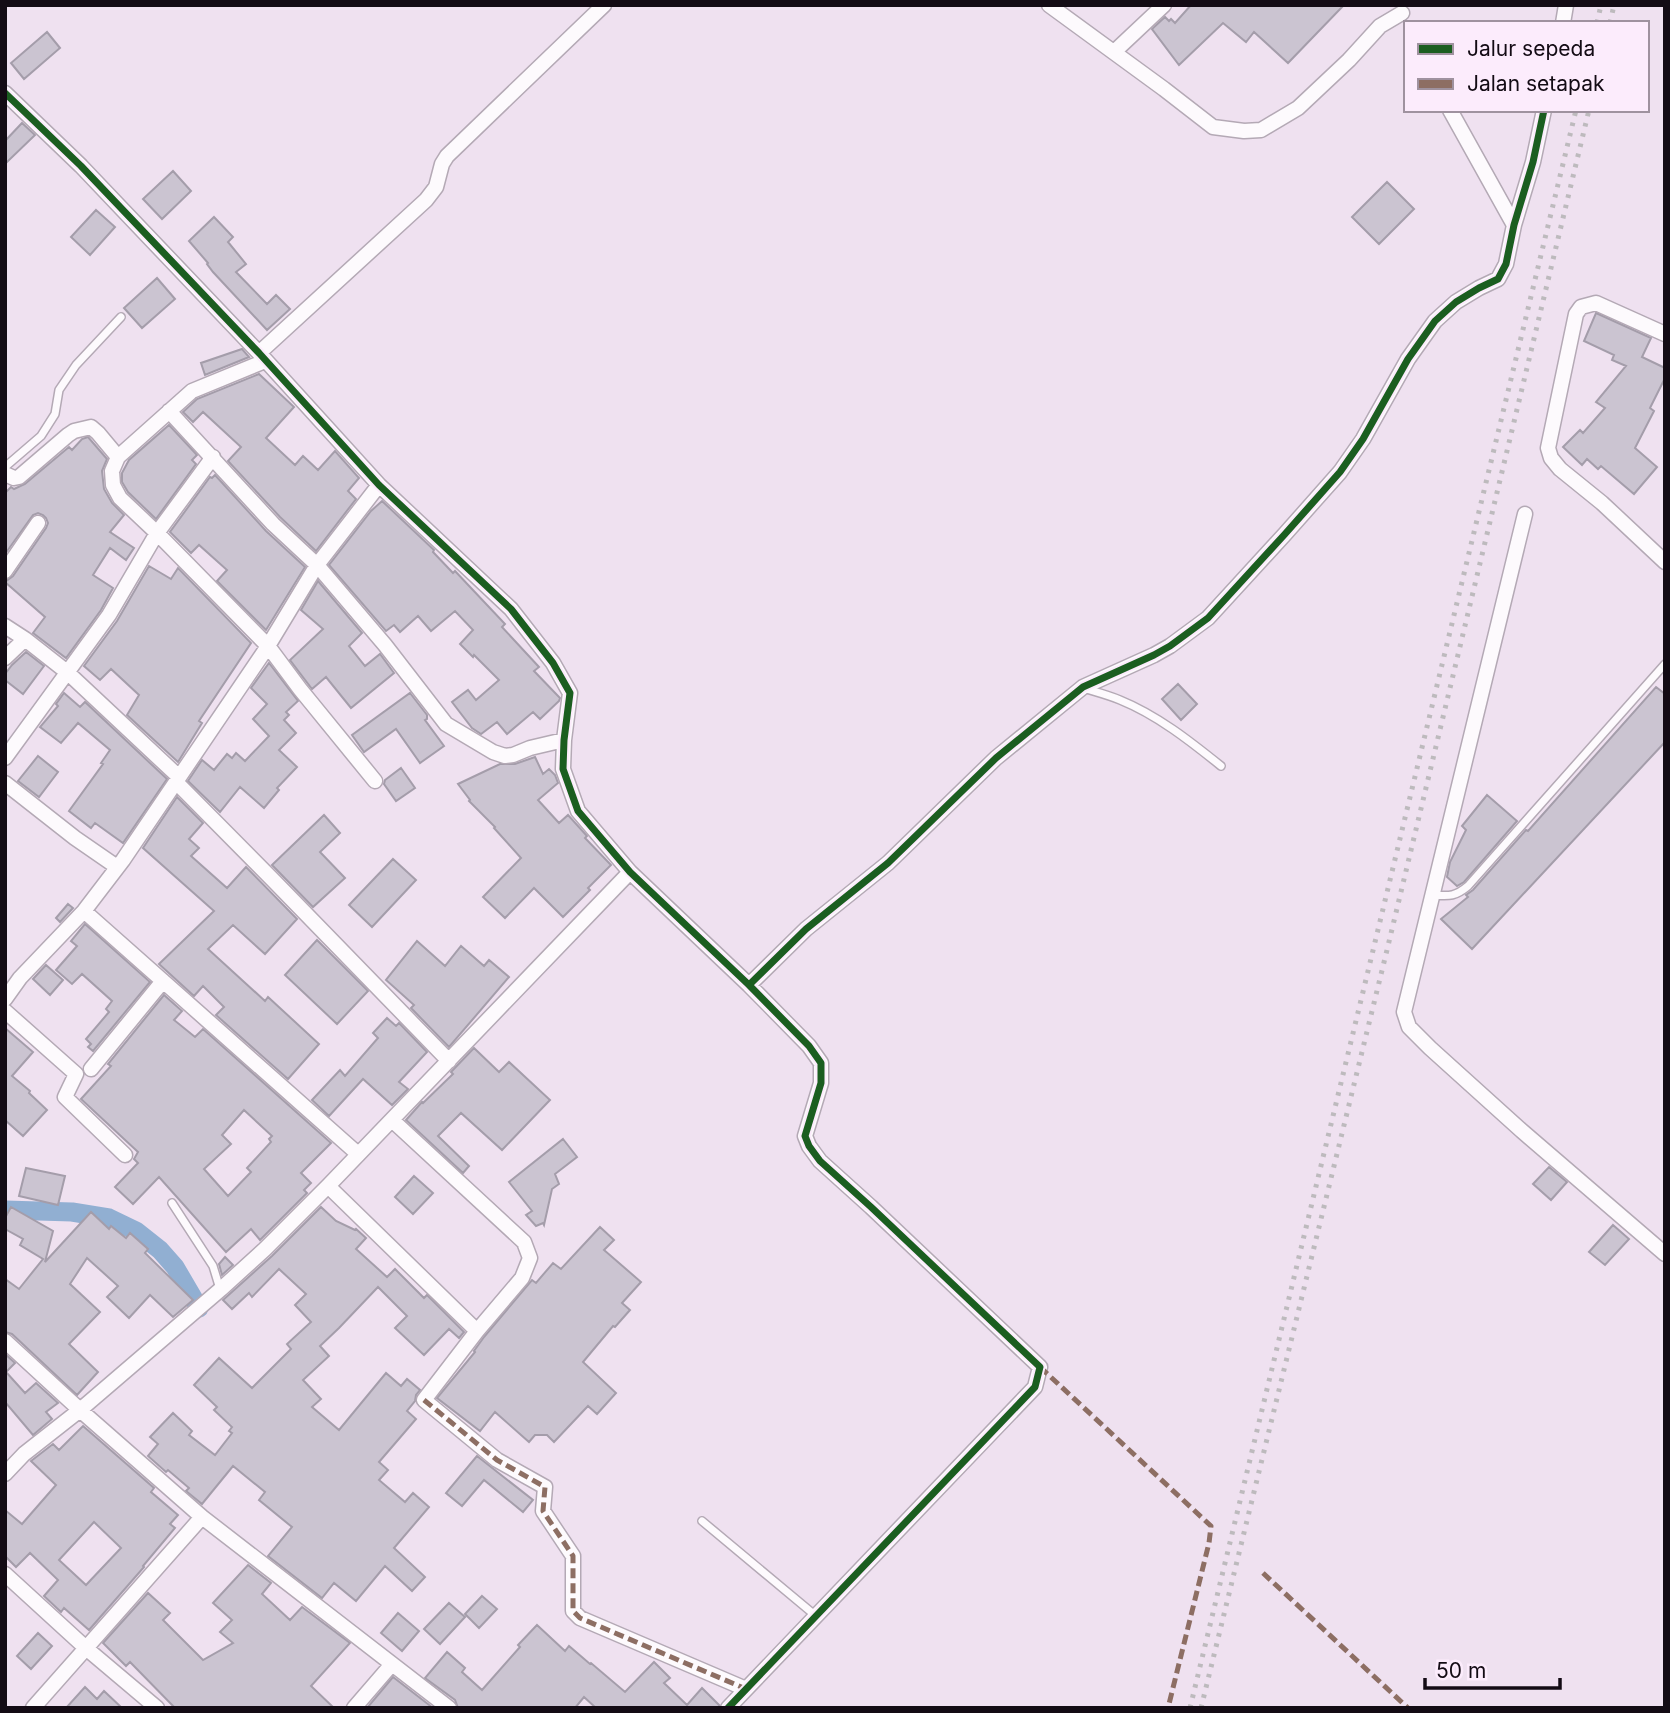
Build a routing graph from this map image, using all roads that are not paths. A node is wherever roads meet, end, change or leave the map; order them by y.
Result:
1 (604, 5) edge
2 (1049, 5) edge
3 (1164, 5) edge
4 (1403, 14) edge
5 (1114, 52) junction
6 (5, 93) edge
7 (1451, 112) edge
8 (1544, 112) edge
9 (1514, 225) junction
10 (121, 317) dead end
11 (1665, 334) edge
12 (262, 357) junction
13 (169, 411) junction
14 (118, 457) junction
15 (213, 457) junction
16 (8, 458) edge
17 (5, 467) edge
18 (5, 474) edge
19 (379, 485) junction
20 (1525, 514) dead end
21 (38, 523) dead end
22 (158, 533) junction
23 (1665, 562) edge
24 (317, 565) junction
25 (5, 571) edge
26 (5, 626) edge
27 (25, 639) junction
28 (268, 646) junction
29 (5, 658) edge
30 (1665, 664) edge
31 (67, 672) junction
32 (1083, 687) junction
33 (564, 740) junction
34 (5, 758) edge
35 (1221, 766) dead end
36 (177, 780) junction
37 (375, 781) dead end
38 (5, 783) edge
39 (117, 867) junction
40 (630, 872) junction
41 (1432, 895) junction
42 (84, 912) junction
43 (163, 981) junction
44 (749, 985) junction
45 (6, 995) edge
46 (5, 1011) edge
47 (449, 1061) junction
48 (91, 1069) dead end
49 (392, 1120) junction
50 (125, 1154) dead end
51 (358, 1154) junction
52 (328, 1186) junction
53 (172, 1203) dead end
54 (1665, 1254) edge
55 (221, 1289) junction
56 (477, 1331) junction
57 (5, 1341) edge
58 (80, 1410) junction
59 (5, 1474) edge
60 (202, 1517) junction
61 (702, 1521) dead end
62 (5, 1574) edge
63 (816, 1616) junction
64 (87, 1649) junction
65 (393, 1664) junction
66 (746, 1689) junction
67 (33, 1708) edge
68 (157, 1708) edge
69 (354, 1708) edge
70 (449, 1708) edge
71 (728, 1708) edge

1 - 12 street
2 - 5 street
3 - 5 street
4 - 5 street
6 - 12 street
7 - 9 street
8 - 9 street
9 - 32 street
10 - 16 lane
11 - 23 street
12 - 13 street
12 - 19 street
13 - 14 street
13 - 15 street
14 - 18 street
14 - 22 street
15 - 22 street
15 - 24 street
16 - 17 lane
19 - 24 street
19 - 33 street
20 - 41 street
21 - 25 street
22 - 28 street
22 - 31 street
24 - 28 street
24 - 33 street
26 - 27 street
27 - 29 street
27 - 31 street
28 - 36 street
28 - 37 street
30 - 41 lane
31 - 34 street
31 - 36 street
32 - 35 lane
32 - 44 street
33 - 40 street
36 - 39 street
36 - 47 street
38 - 39 street
39 - 42 street
40 - 44 street
40 - 47 street
41 - 54 street
42 - 43 street
42 - 45 street
43 - 48 street
43 - 51 street
44 - 63 street
46 - 50 street
47 - 49 street
49 - 51 street
49 - 56 street
51 - 52 street
52 - 55 street
52 - 56 street
53 - 55 lane
55 - 58 street
56 - 66 street
57 - 58 street
58 - 59 street
58 - 60 street
60 - 64 street
60 - 65 street
61 - 63 lane
62 - 64 street
63 - 66 street
64 - 67 street
64 - 68 street
65 - 69 street
65 - 70 street
66 - 71 street

